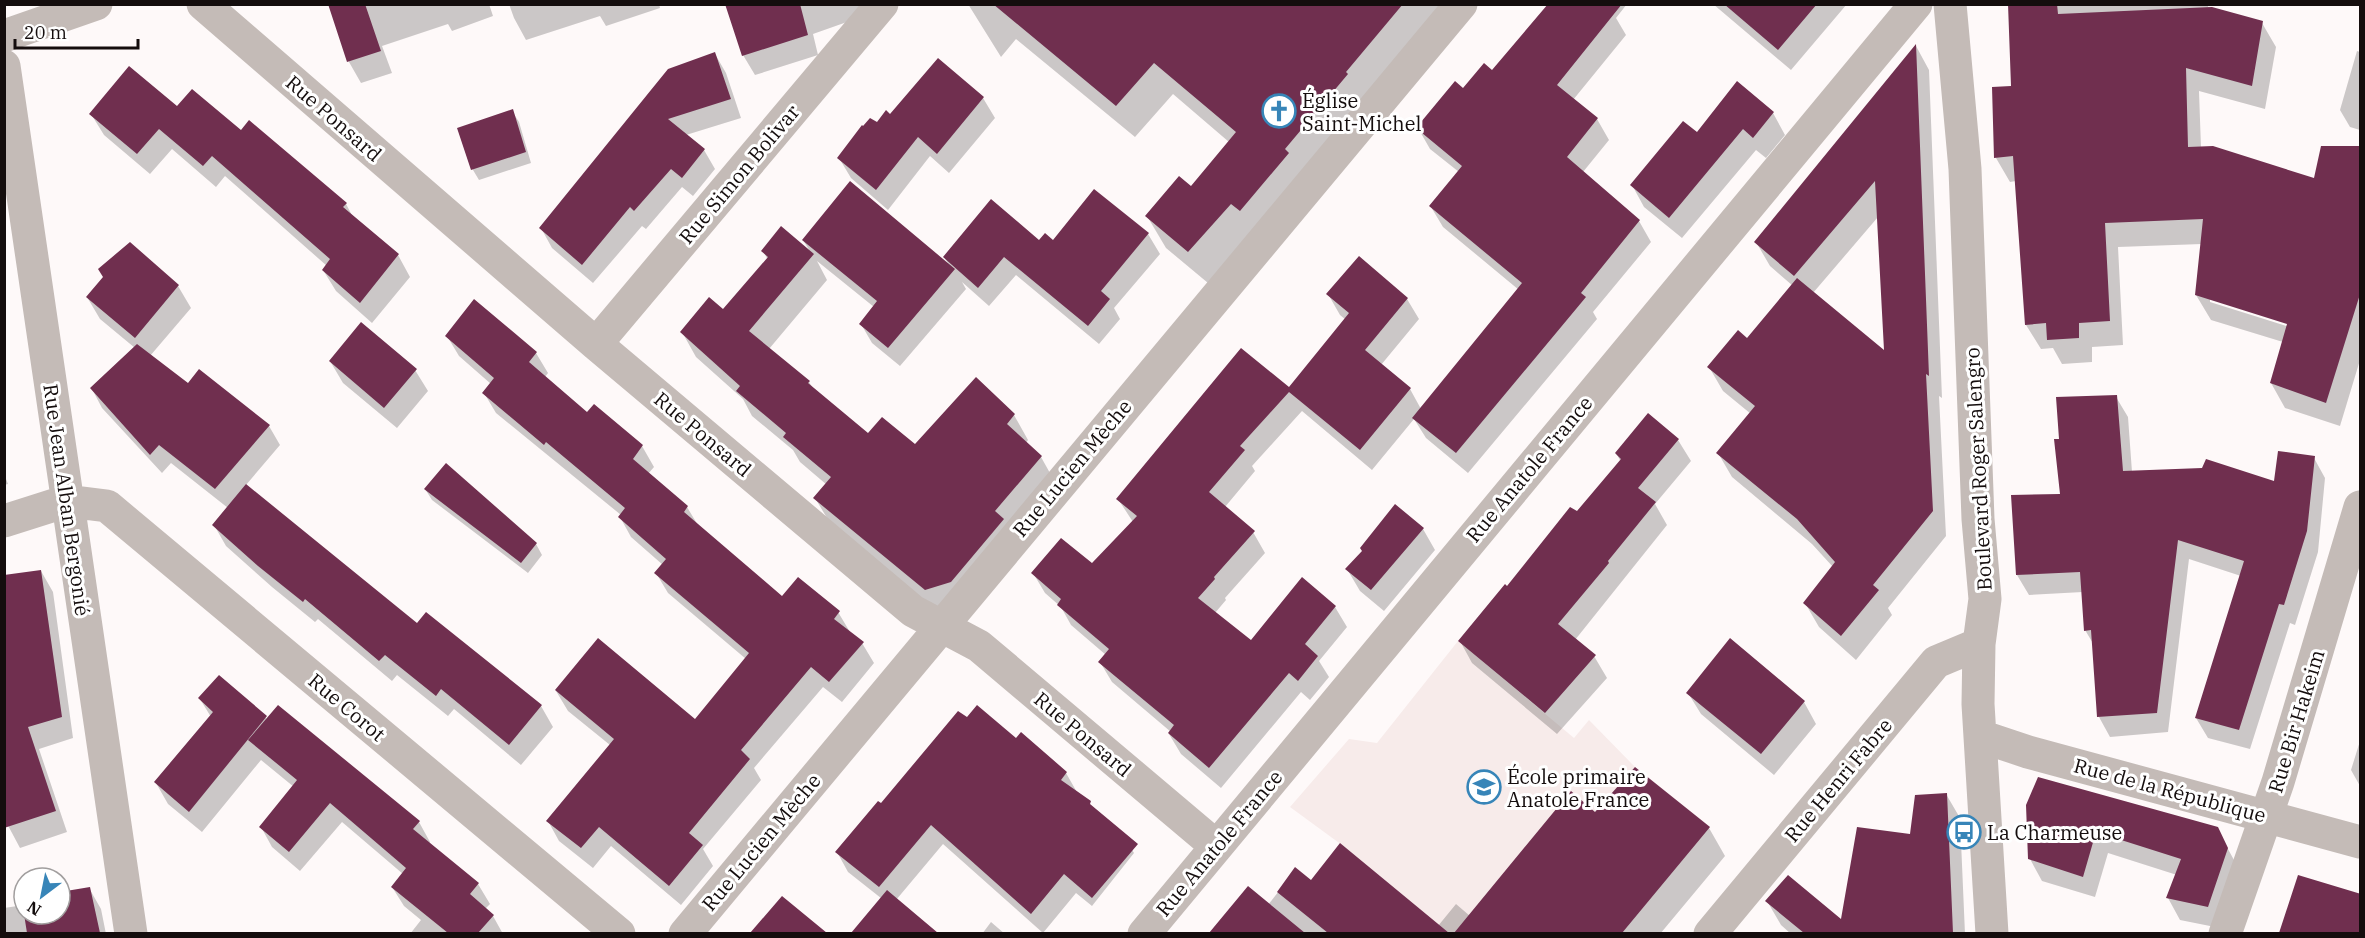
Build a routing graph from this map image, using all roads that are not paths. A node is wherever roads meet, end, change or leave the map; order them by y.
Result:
1 (96, 4) edge
2 (203, 4) edge
3 (882, 4) edge
4 (1461, 4) edge
5 (1916, 4) edge
6 (1950, 4) edge
7 (4, 36) edge
8 (4, 66) edge
9 (596, 344) junction
10 (67, 501) junction
11 (2361, 507) edge
12 (4, 521) edge
13 (941, 625) junction
14 (1979, 644) junction
15 (1980, 736) junction
16 (2267, 816) junction
17 (2361, 842) edge
18 (1216, 846) junction
19 (131, 933) edge
20 (619, 933) edge
21 (685, 933) edge
22 (1144, 933) edge
23 (1710, 933) edge
24 (1992, 933) edge
25 (2225, 933) edge

1 - 7 street
2 - 9 street, Rue Ponsard
3 - 9 street, Rue Simon Bolivar
4 - 13 street, Rue Lucien Mèche
5 - 18 street, Rue Anatole France
6 - 14 street, Boulevard Roger Salengro
8 - 10 street, Rue Jean Alban Bergonié
9 - 13 street, Rue Ponsard
10 - 12 street
10 - 19 street, Rue Jean Alban Bergonié
10 - 20 street, Rue Corot
11 - 16 street, Rue Bir Hakeim
13 - 18 street, Rue Ponsard
13 - 21 street, Rue Lucien Mèche
14 - 15 street, Boulevard Roger Salengro
14 - 23 street, Rue Henri Fabre
15 - 16 street, Rue de la République
15 - 24 street, Boulevard Roger Salengro
16 - 17 street, Rue de la République
16 - 25 street, Rue Bir Hakeim
18 - 22 street, Rue Anatole France

